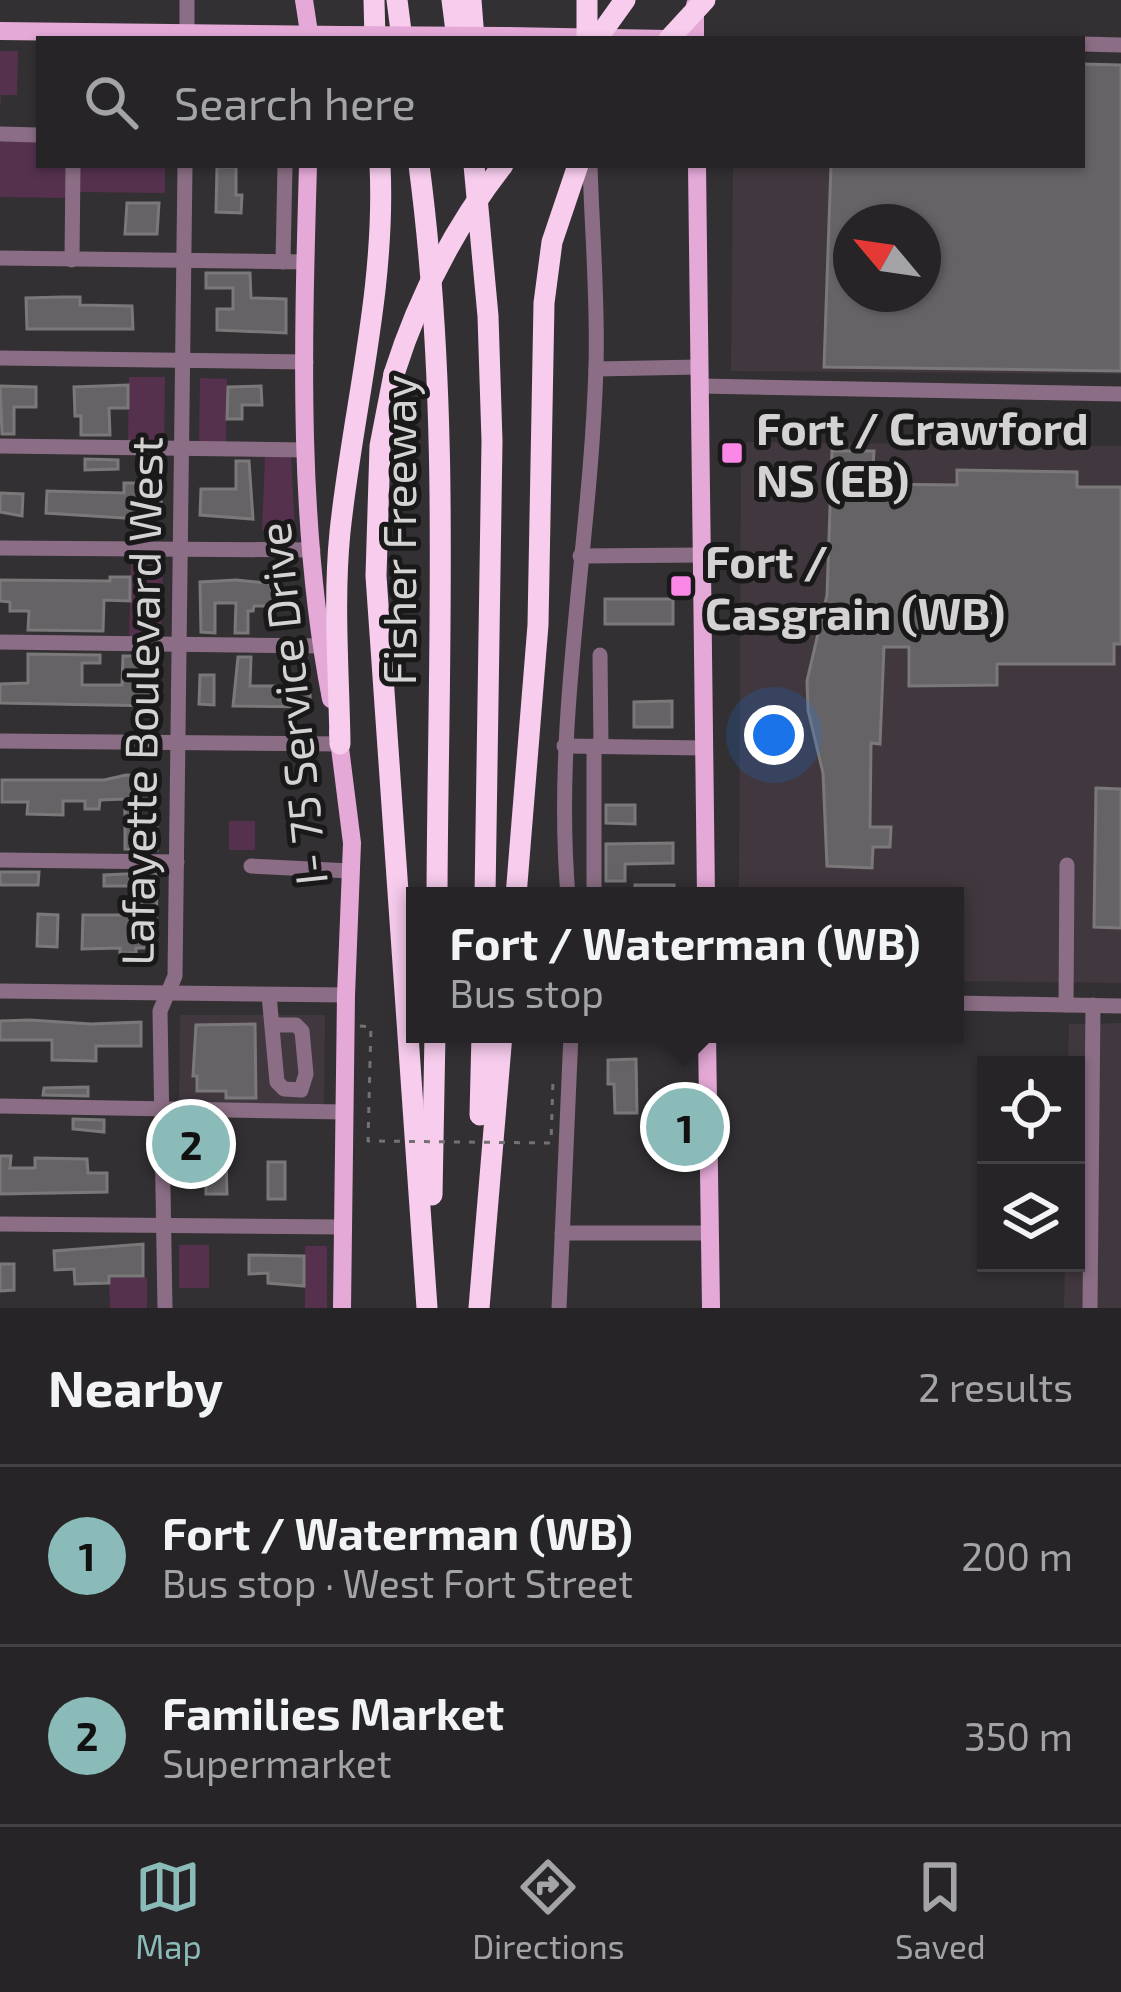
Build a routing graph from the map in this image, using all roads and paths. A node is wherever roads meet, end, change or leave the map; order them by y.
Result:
1 (187, 0) edge
2 (304, 0) edge
3 (374, 0) edge
4 (397, 0) edge
5 (452, 0) edge
6 (471, 0) edge
7 (587, 0) edge
8 (625, 0) edge
9 (695, 0) edge
10 (705, 0) edge
11 (0, 31) edge
12 (187, 36) edge
13 (310, 36) edge
14 (331, 36) edge
15 (375, 36) edge
16 (402, 36) edge
17 (457, 36) edge
18 (474, 36) edge
19 (503, 36) edge
20 (590, 36) edge
21 (592, 36) edge
22 (671, 36) edge
23 (695, 36) edge
24 (1085, 44) edge
25 (1121, 45) edge
26 (0, 134) edge
27 (36, 135) edge
28 (73, 168) edge
29 (185, 168) edge
30 (285, 168) edge
31 (308, 168) edge
32 (380, 168) edge
33 (419, 168) edge
34 (476, 168) edge
35 (501, 168) edge
36 (577, 168) edge
37 (590, 168) edge
38 (697, 168) edge
39 (0, 259) edge
40 (72, 260) junction
41 (184, 261) junction
42 (283, 262) junction
43 (305, 262) junction
44 (0, 358) edge
45 (182, 361) junction
46 (306, 362) junction
47 (596, 369) junction
48 (699, 376) junction
49 (1121, 394) edge
50 (0, 446) edge
51 (182, 448) junction
52 (306, 450) junction
53 (0, 548) edge
54 (180, 549) junction
55 (314, 550) junction
56 (702, 555) junction
57 (580, 556) junction
58 (0, 642) edge
59 (179, 643) junction
60 (322, 646) junction
61 (601, 655) dead end
62 (0, 741) edge
63 (177, 744) junction
64 (340, 744) junction
65 (564, 746) junction
66 (597, 746) junction
67 (704, 748) junction
68 (0, 860) edge
69 (176, 862) junction
70 (1066, 865) dead end
71 (251, 866) dead end
72 (351, 872) junction
73 (437, 887) edge
74 (485, 887) edge
75 (517, 887) edge
76 (567, 887) edge
77 (594, 887) edge
78 (706, 887) edge
79 (0, 992) edge
80 (167, 993) junction
81 (268, 994) junction
82 (346, 995) junction
83 (406, 997) edge
84 (964, 1003) edge
85 (1066, 1005) junction
86 (1094, 1005) junction
87 (1121, 1006) edge
88 (272, 1025) dead end
89 (409, 1043) edge
90 (435, 1043) edge
91 (482, 1043) edge
92 (501, 1043) edge
93 (571, 1043) edge
94 (707, 1043) edge
95 (370, 1062) dead end
96 (553, 1080) dead end
97 (0, 1106) edge
98 (162, 1108) junction
99 (344, 1112) junction
100 (0, 1224) edge
101 (164, 1226) junction
102 (343, 1227) junction
103 (562, 1233) junction
104 (710, 1233) junction
105 (165, 1308) edge
106 (342, 1308) edge
107 (428, 1308) edge
108 (478, 1308) edge
109 (559, 1308) edge
110 (711, 1308) edge
111 (1090, 1308) edge

1 - 12 street
2 - 13 main road
3 - 15 highway
4 - 16 highway
5 - 17 highway
6 - 18 highway
7 - 20 highway
8 - 21 highway, bridge
9 - 23 main road
10 - 22 highway, bridge
11 - 12 main road
14 - 19 main road, bridge
24 - 25 street
26 - 27 street
28 - 40 street
29 - 41 street, Lafayette Boulevard West
30 - 42 street
31 - 43 main road, I- 75 Service Drive
32 - 64 highway
33 - 73 highway, Fisher Freeway
34 - 74 highway, Fisher Freeway
35 - 83 highway, bridge
36 - 75 highway
37 - 47 street
38 - 48 main road
39 - 40 street
40 - 41 street
41 - 42 street
41 - 45 street, Lafayette Boulevard West
42 - 43 street
43 - 46 main road, I- 75 Service Drive
44 - 45 street
45 - 46 street
45 - 51 street, Lafayette Boulevard West
46 - 52 main road, I- 75 Service Drive
47 - 48 street
47 - 57 street
48 - 49 street
48 - 56 main road
50 - 51 street
51 - 52 street
51 - 54 street, Lafayette Boulevard West
52 - 55 main road, I- 75 Service Drive
53 - 54 street
54 - 55 street
54 - 59 street, Lafayette Boulevard West
55 - 60 main road, I- 75 Service Drive
56 - 57 street
56 - 67 main road
57 - 65 street
58 - 59 street
59 - 60 street
59 - 63 street, Lafayette Boulevard West
60 - 64 main road, I- 75 Service Drive
61 - 66 street
62 - 63 street
63 - 64 street
63 - 69 street, Lafayette Boulevard West
64 - 72 main road, I- 75 Service Drive
65 - 66 street
65 - 76 street
66 - 67 street
66 - 77 street
67 - 78 main road
68 - 69 street
69 - 80 street, Lafayette Boulevard West
70 - 85 street
71 - 72 street
72 - 82 main road, I- 75 Service Drive
79 - 80 street
80 - 81 street
80 - 98 street, Lafayette Boulevard West
81 - 82 street
81 - 88 street
82 - 99 main road, I- 75 Service Drive
84 - 85 street
85 - 86 street
86 - 87 street
86 - 111 street
89 - 107 highway, bridge
90 - 107 highway
91 - 108 highway
92 - 108 highway
93 - 103 street
94 - 104 main road
95 - 96 path, bridge
97 - 98 street
98 - 99 street
98 - 101 street, Lafayette Boulevard West
99 - 102 main road, I- 75 Service Drive
100 - 101 street
101 - 102 street
101 - 105 street, Lafayette Boulevard West
102 - 106 main road, I- 75 Service Drive
103 - 104 street
103 - 109 street
104 - 110 main road

